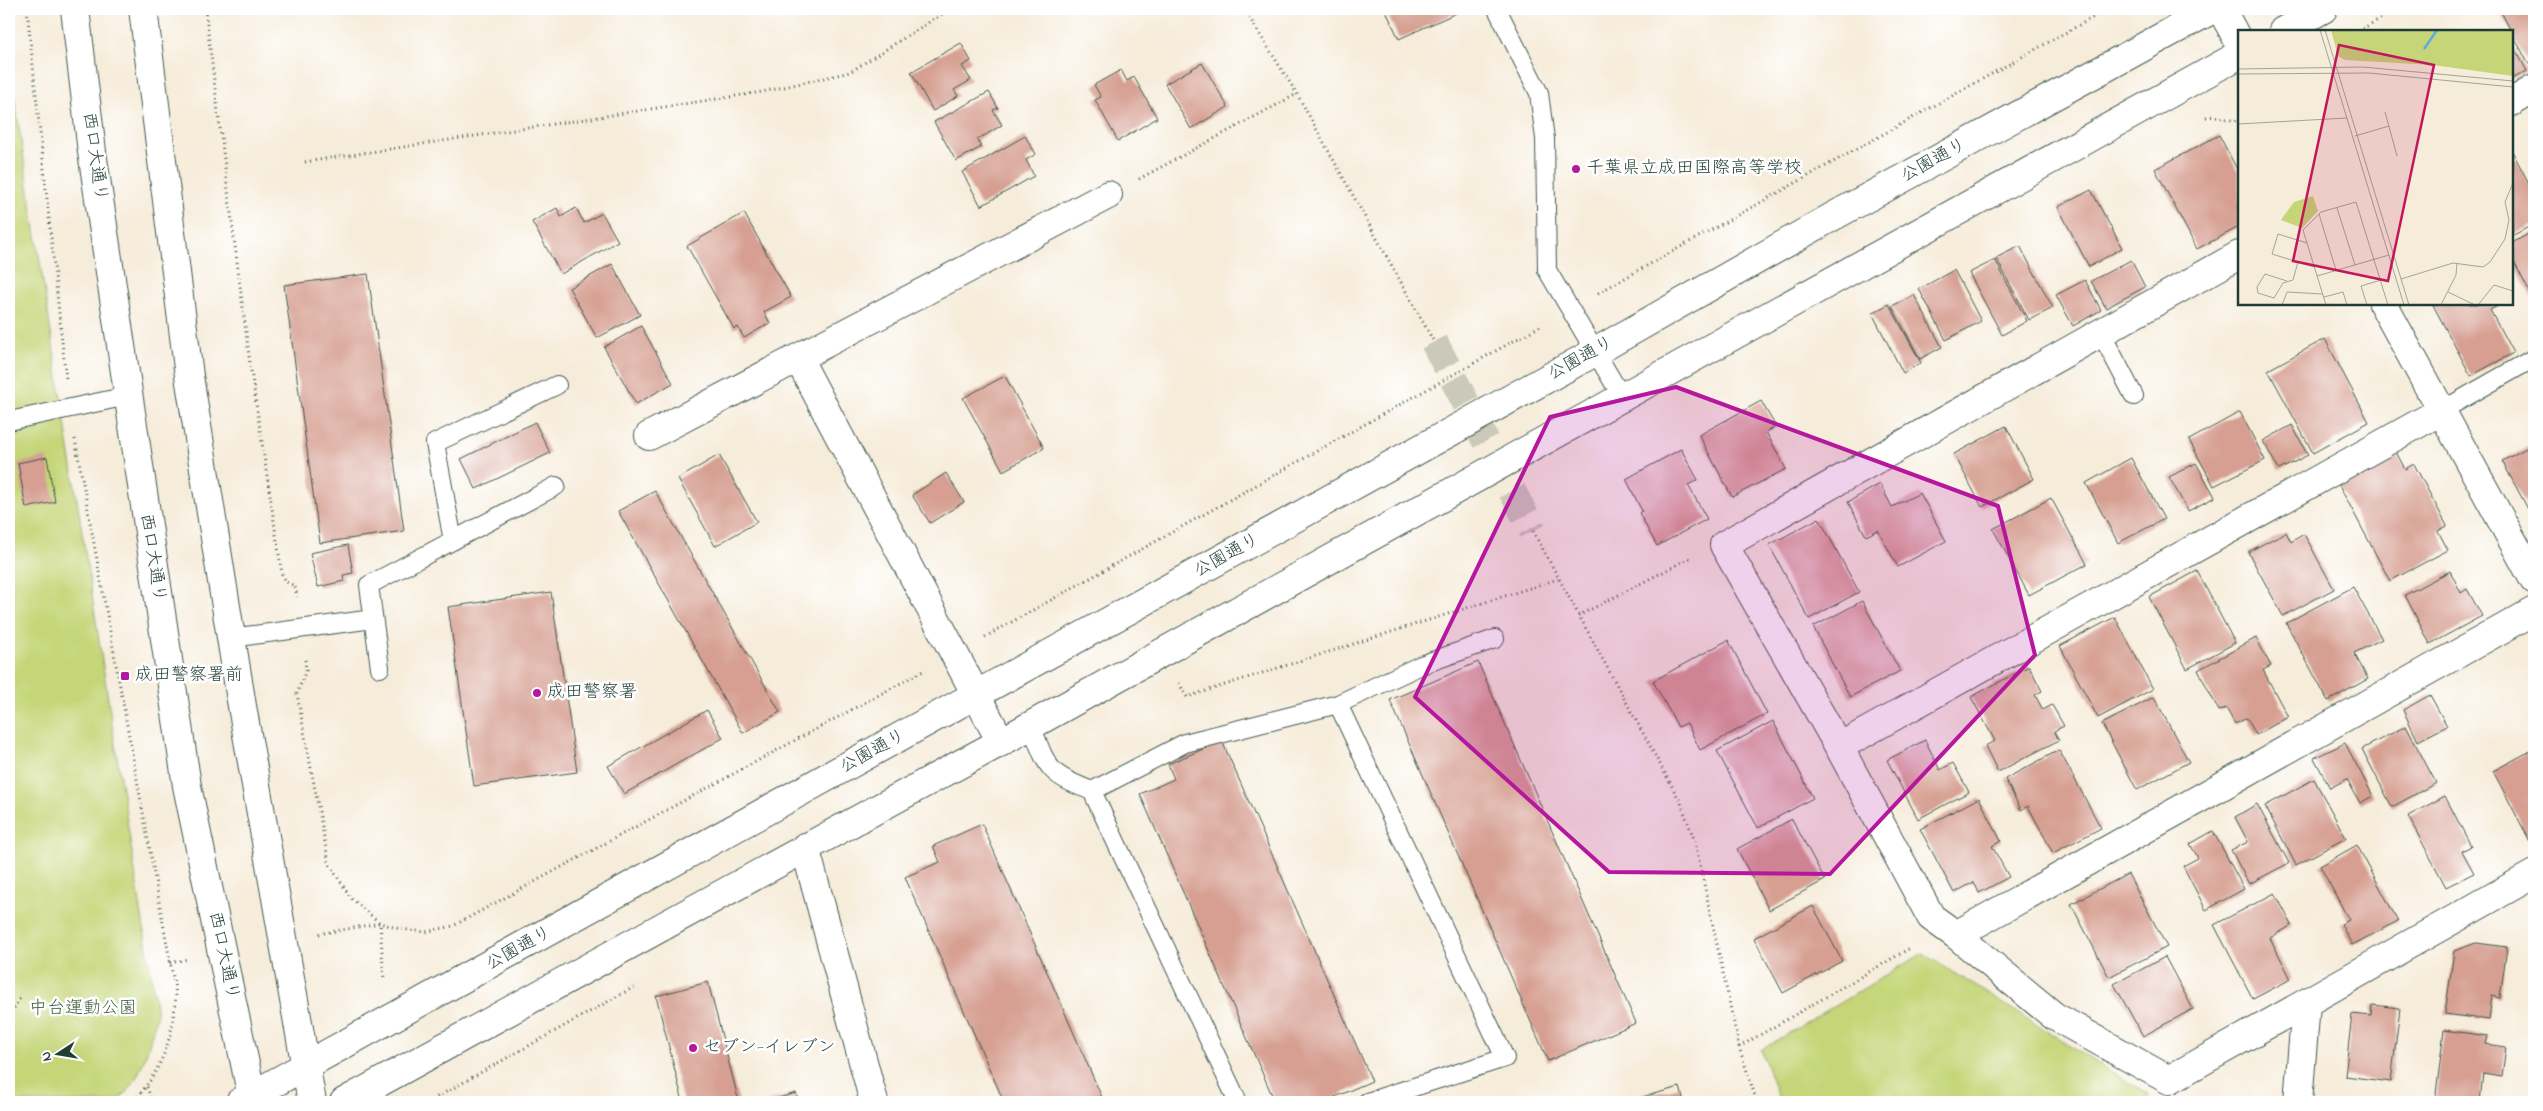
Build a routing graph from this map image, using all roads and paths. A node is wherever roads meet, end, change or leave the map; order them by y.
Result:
1 (26, 9) edge
2 (75, 9) edge
3 (143, 9) edge
4 (205, 9) edge
5 (950, 9) edge
6 (1244, 9) edge
7 (1497, 9) edge
8 (2108, 9) edge
9 (2213, 9) edge
10 (2221, 9) edge
11 (2323, 9) edge
12 (2398, 9) edge
13 (2284, 30) edge
14 (2360, 30) edge
15 (2238, 40) edge
16 (2238, 56) edge
17 (2534, 90) edge
18 (1297, 94) junction
19 (2513, 101) edge
20 (305, 162) dead end
21 (1108, 195) joint
22 (2238, 256) edge
23 (2383, 305) edge
24 (1570, 309) junction
25 (2101, 333) junction
26 (1434, 342) tunnel mouth
27 (1595, 352) junction
28 (798, 358) junction
29 (2534, 358) edge
30 (557, 385) dead end
31 (128, 396) junction
32 (2134, 396) dead end
33 (1622, 398) junction
34 (69, 408) junction
35 (2441, 411) junction
36 (9, 421) edge
37 (649, 436) dead end
38 (556, 486) dead end
39 (1533, 530) tunnel mouth
40 (453, 541) junction
41 (1724, 545) junction
42 (1558, 578) junction
43 (2534, 580) edge
44 (295, 586) dead end
45 (2534, 611) edge
46 (1578, 616) junction
47 (373, 619) junction
48 (231, 638) junction
49 (1494, 639) dead end
50 (954, 652) junction
51 (380, 668) dead end
52 (306, 670) dead end
53 (1178, 681) dead end
54 (976, 695) junction
55 (1338, 704) junction
56 (1032, 725) junction
57 (1001, 742) junction
58 (1839, 747) junction
59 (1092, 790) junction
60 (805, 847) junction
61 (2534, 874) edge
62 (1951, 931) junction
63 (20, 998) dead end
64 (2306, 1004) junction
65 (9, 1017) edge
66 (1739, 1048) junction
67 (305, 1068) junction
68 (147, 1087) junction
69 (249, 1100) edge
70 (133, 1102) edge
71 (152, 1102) edge
72 (312, 1102) edge
73 (344, 1102) edge
74 (874, 1102) edge
75 (1238, 1102) edge
76 (1367, 1102) edge
77 (1757, 1102) edge
78 (2298, 1102) edge

1 - 34 path
2 - 31 street, 西口大通り
3 - 48 street
4 - 44 path
5 - 20 path
6 - 18 path
7 - 24 lane
8 - 24 path
9 - 27 street, 公園通り
10 - 15 street
11 - 13 street
12 - 14 path
16 - 33 street
17 - 19 street
18 - 21 path
18 - 26 path
21 - 28 street
22 - 25 street
23 - 35 street
24 - 27 lane
24 - 50 path
25 - 32 lane
25 - 41 street
27 - 33 lane
27 - 54 street, 公園通り
28 - 37 street
28 - 50 street
29 - 35 lane
30 - 40 lane
31 - 34 lane
31 - 69 street, 西口大通り
33 - 56 street
34 - 36 lane
34 - 68 path
35 - 43 street
35 - 58 street
38 - 40 lane
39 - 42 path
40 - 47 lane
41 - 46 path
41 - 58 street
42 - 46 path
42 - 53 path
45 - 62 street
46 - 66 path
47 - 48 lane
47 - 51 lane
48 - 67 street
49 - 55 lane
50 - 52 path
50 - 54 street
54 - 57 street
54 - 67 street, 公園通り
55 - 59 lane
55 - 76 lane
56 - 57 street
56 - 59 lane
57 - 60 street
58 - 62 street
59 - 75 lane
60 - 73 street
60 - 74 street
61 - 64 street
62 - 64 street
62 - 66 path
63 - 65 path
64 - 78 street
66 - 77 path
67 - 69 street, 公園通り
67 - 72 street
68 - 70 path
68 - 71 path

